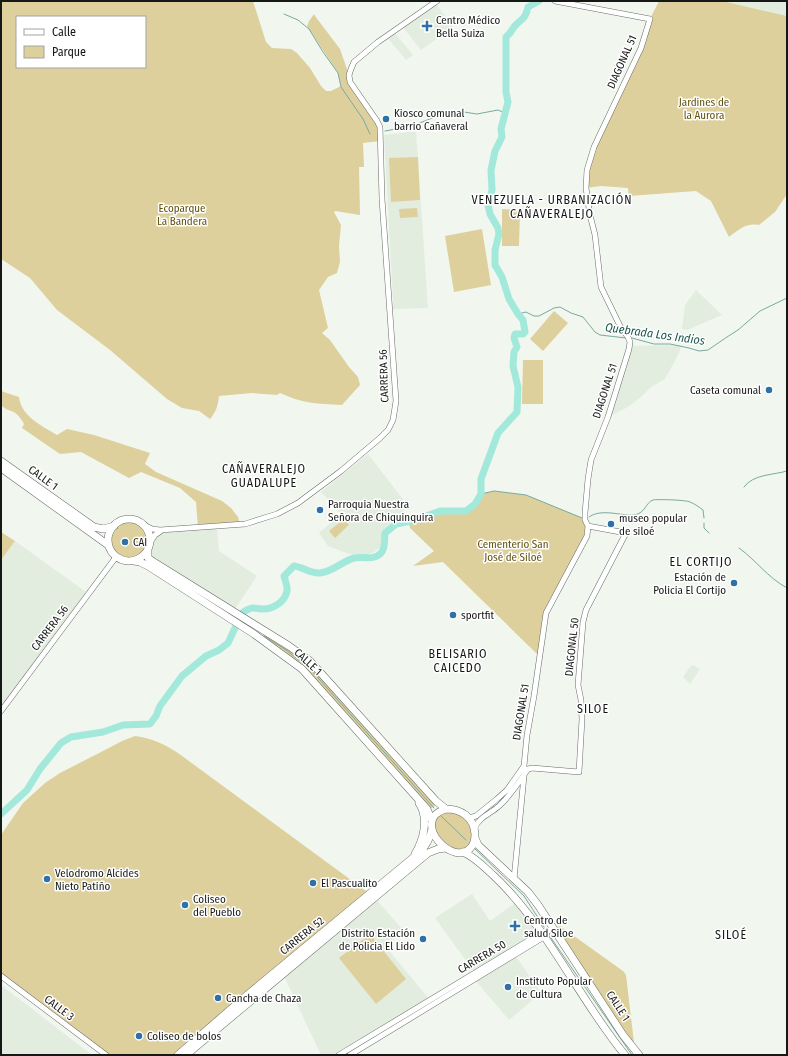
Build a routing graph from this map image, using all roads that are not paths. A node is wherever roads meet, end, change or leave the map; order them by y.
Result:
1 (436, 1) edge
2 (555, 1) edge
3 (1, 462) edge
4 (1, 468) edge
5 (144, 525) junction
6 (114, 526) junction
7 (588, 526) junction
8 (164, 530) junction
9 (151, 541) junction
10 (108, 545) junction
11 (148, 551) junction
12 (116, 557) junction
13 (134, 561) junction
14 (234, 617) junction
15 (256, 630) junction
16 (1, 711) edge
17 (521, 775) junction
18 (413, 794) junction
19 (446, 809) junction
20 (486, 812) junction
21 (469, 818) junction
22 (432, 821) junction
23 (432, 829) junction
24 (474, 829) junction
25 (475, 838) junction
26 (446, 848) junction
27 (462, 852) junction
28 (413, 857) junction
29 (514, 879) junction
30 (554, 929) junction
31 (543, 935) junction
32 (1, 976) edge
33 (206, 1035) junction
34 (106, 1055) edge
35 (178, 1055) edge
36 (186, 1055) edge
37 (340, 1055) edge
38 (350, 1055) edge
39 (625, 1055) edge
40 (639, 1055) edge

1 - 8 street, CARRERA 56
2 - 7 street, DIAGONAL 51
3 - 6 main road, CALLE 1
4 - 10 main road, CALLE 1
5 - 6 main road
5 - 8 street, CARRERA 56
5 - 9 main road
6 - 10 main road
7 - 17 street, DIAGONAL 51
7 - 17 street, DIAGONAL 50
8 - 9 street
9 - 11 main road
10 - 12 main road
11 - 13 main road
11 - 14 main road, CALLE 1
12 - 13 main road
12 - 16 street, CARRERA 56
13 - 14 main road, CALLE 1
14 - 15 main road, CALLE 1
15 - 18 main road, CALLE 1
15 - 19 main road, CALLE 1
17 - 20 street
17 - 29 street, DIAGONAL 51
18 - 22 main road, CALLE 1
18 - 28 main road
19 - 21 main road
19 - 22 main road
20 - 21 street
20 - 24 street
21 - 24 main road
22 - 23 main road
23 - 26 main road
23 - 28 main road, CARRERA 52
24 - 25 main road
25 - 27 main road
25 - 29 main road, CALLE 1
26 - 27 main road
26 - 33 main road, CARRERA 52
27 - 31 main road, CALLE 1
28 - 33 main road, CARRERA 52
29 - 30 main road, CALLE 1
30 - 31 street, CARRERA 50
30 - 40 main road, CALLE 1
31 - 37 street, CARRERA 50
31 - 38 street, CARRERA 50
31 - 39 main road, CALLE 1
32 - 34 street, CALLE 3
33 - 35 main road, CARRERA 52
33 - 36 main road, CARRERA 52

